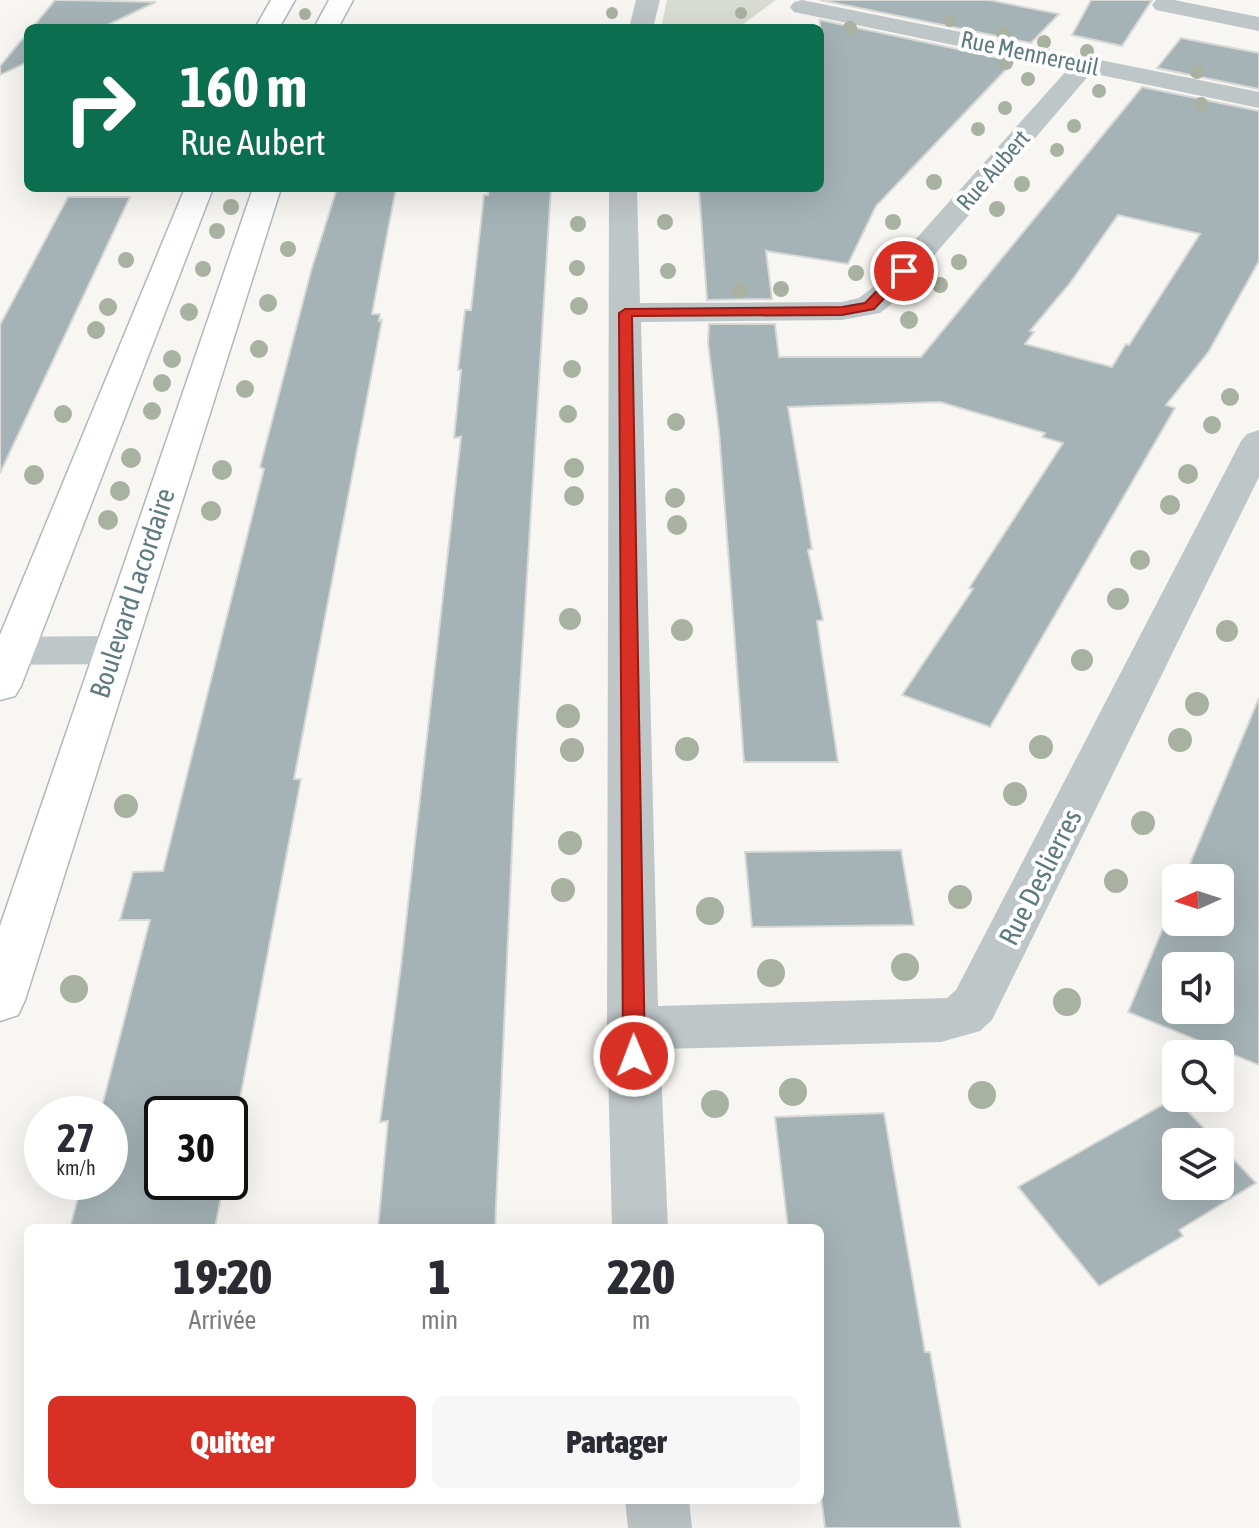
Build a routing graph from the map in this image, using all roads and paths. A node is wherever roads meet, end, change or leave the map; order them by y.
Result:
1 (283, 0) edge
2 (341, 0) edge
3 (648, 0) edge
4 (1164, 5) dead end
5 (798, 9) edge
6 (269, 24) edge
7 (328, 24) edge
8 (642, 24) edge
9 (1259, 24) edge
10 (1086, 64) junction
11 (1259, 100) edge
12 (197, 192) edge
13 (266, 192) edge
14 (623, 192) edge
15 (625, 313) junction
16 (1259, 441) edge
17 (113, 650) junction
18 (5, 663) edge
19 (0, 1000) edge
20 (633, 1028) junction
21 (640, 1224) edge
22 (657, 1504) edge
23 (660, 1528) edge

1 - 6 main road
2 - 7 main road
3 - 8 street
4 - 9 street
5 - 10 street, Rue Mennereuil
10 - 11 street, Rue Mennereuil
10 - 15 street, Rue Aubert
12 - 18 main road
13 - 17 main road, Boulevard Lacordaire
14 - 15 street
15 - 20 street
16 - 20 street, Rue Deslierres
17 - 18 street
17 - 19 main road, Boulevard Lacordaire
20 - 21 street
22 - 23 street

